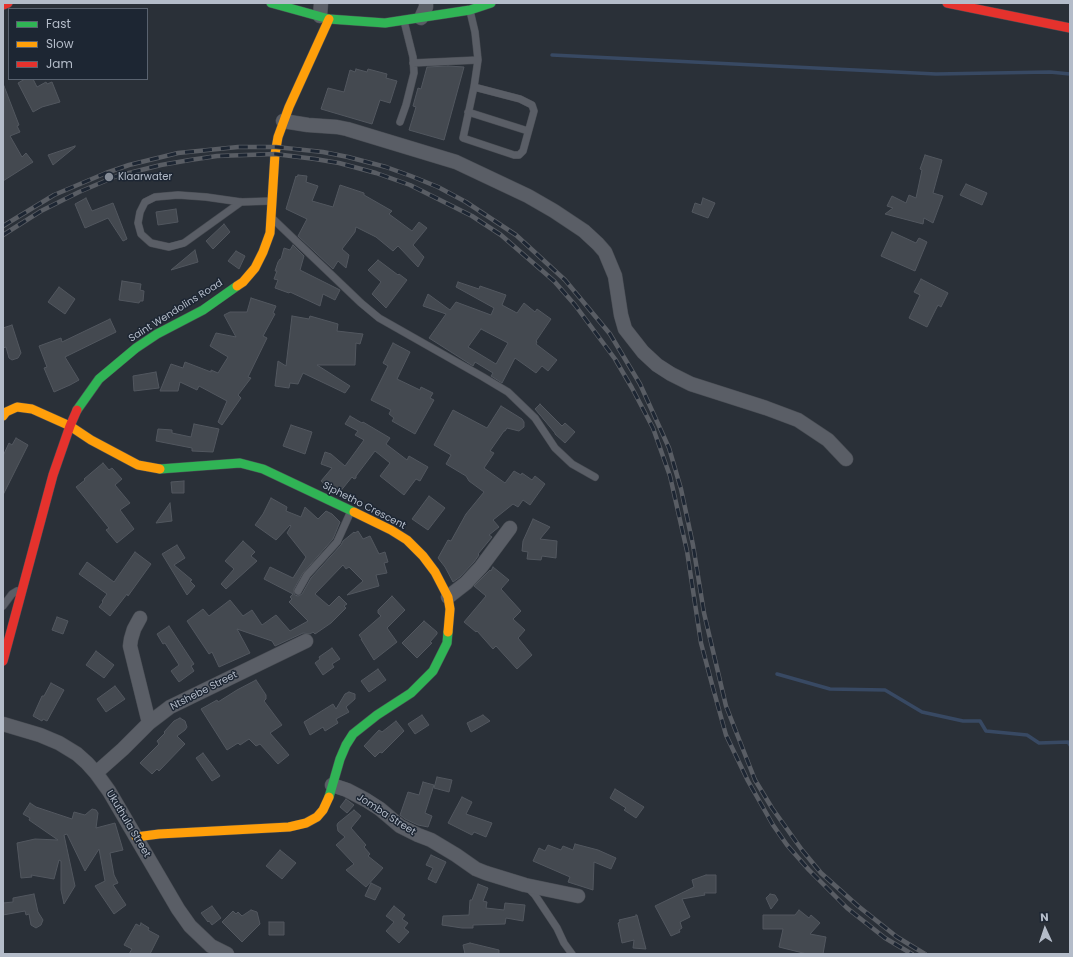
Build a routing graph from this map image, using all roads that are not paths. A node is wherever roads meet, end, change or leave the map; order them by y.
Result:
1 (8, 3) edge
2 (426, 3) edge
3 (491, 3) edge
4 (947, 3) edge
5 (280, 4) edge
6 (3, 5) edge
7 (470, 10) junction
8 (323, 13) edge
9 (421, 18) junction
10 (404, 21) junction
11 (1070, 28) edge
12 (478, 60) junction
13 (413, 63) junction
14 (474, 87) junction
15 (468, 112) junction
16 (283, 121) junction
17 (400, 122) dead end
18 (528, 131) junction
19 (273, 201) junction
20 (241, 202) junction
21 (272, 217) junction
22 (3, 416) edge
23 (70, 426) junction
24 (846, 459) dead end
25 (595, 477) dead end
26 (351, 511) junction
27 (510, 528) dead end
28 (22, 588) junction
29 (298, 592) dead end
30 (448, 597) junction
31 (3, 606) edge
32 (140, 618) dead end
33 (306, 641) dead end
34 (3, 661) edge
35 (149, 723) junction
36 (3, 724) edge
37 (96, 773) junction
38 (332, 785) junction
39 (136, 837) junction
40 (525, 885) junction
41 (578, 896) dead end
42 (222, 953) edge
43 (572, 954) edge

1 - 6 street
2 - 9 street
3 - 7 street
4 - 11 street
5 - 8 street
7 - 9 street
7 - 12 lane
8 - 10 street
8 - 16 street, Saint Wendolins Road
9 - 10 street
10 - 13 lane
12 - 13 lane
12 - 14 lane
13 - 17 lane
14 - 15 lane
14 - 18 lane
15 - 18 lane
15 - 18 lane
16 - 19 street, Saint Wendolins Road
16 - 24 street
19 - 20 lane
19 - 21 street, Saint Wendolins Road
20 - 20 lane
21 - 23 street, Saint Wendolins Road
21 - 25 lane
22 - 23 street, Siphetho Crescent
23 - 26 street, Siphetho Crescent
23 - 28 street, Saint Wendolins Road
26 - 29 lane
26 - 30 street, Siphetho Crescent
27 - 30 street
28 - 31 lane
28 - 34 street, Saint Wendolins Road
30 - 38 street, Siphetho Crescent
32 - 35 street
33 - 35 street, Ntshebe Street
35 - 37 street, Ntshebe Street
36 - 37 street, Ukuthula Street
37 - 39 street, Ukuthula Street
38 - 39 street
38 - 40 street, Jomba Street
39 - 42 street, Ukuthula Street
40 - 41 street, Jomba Street
40 - 43 lane

